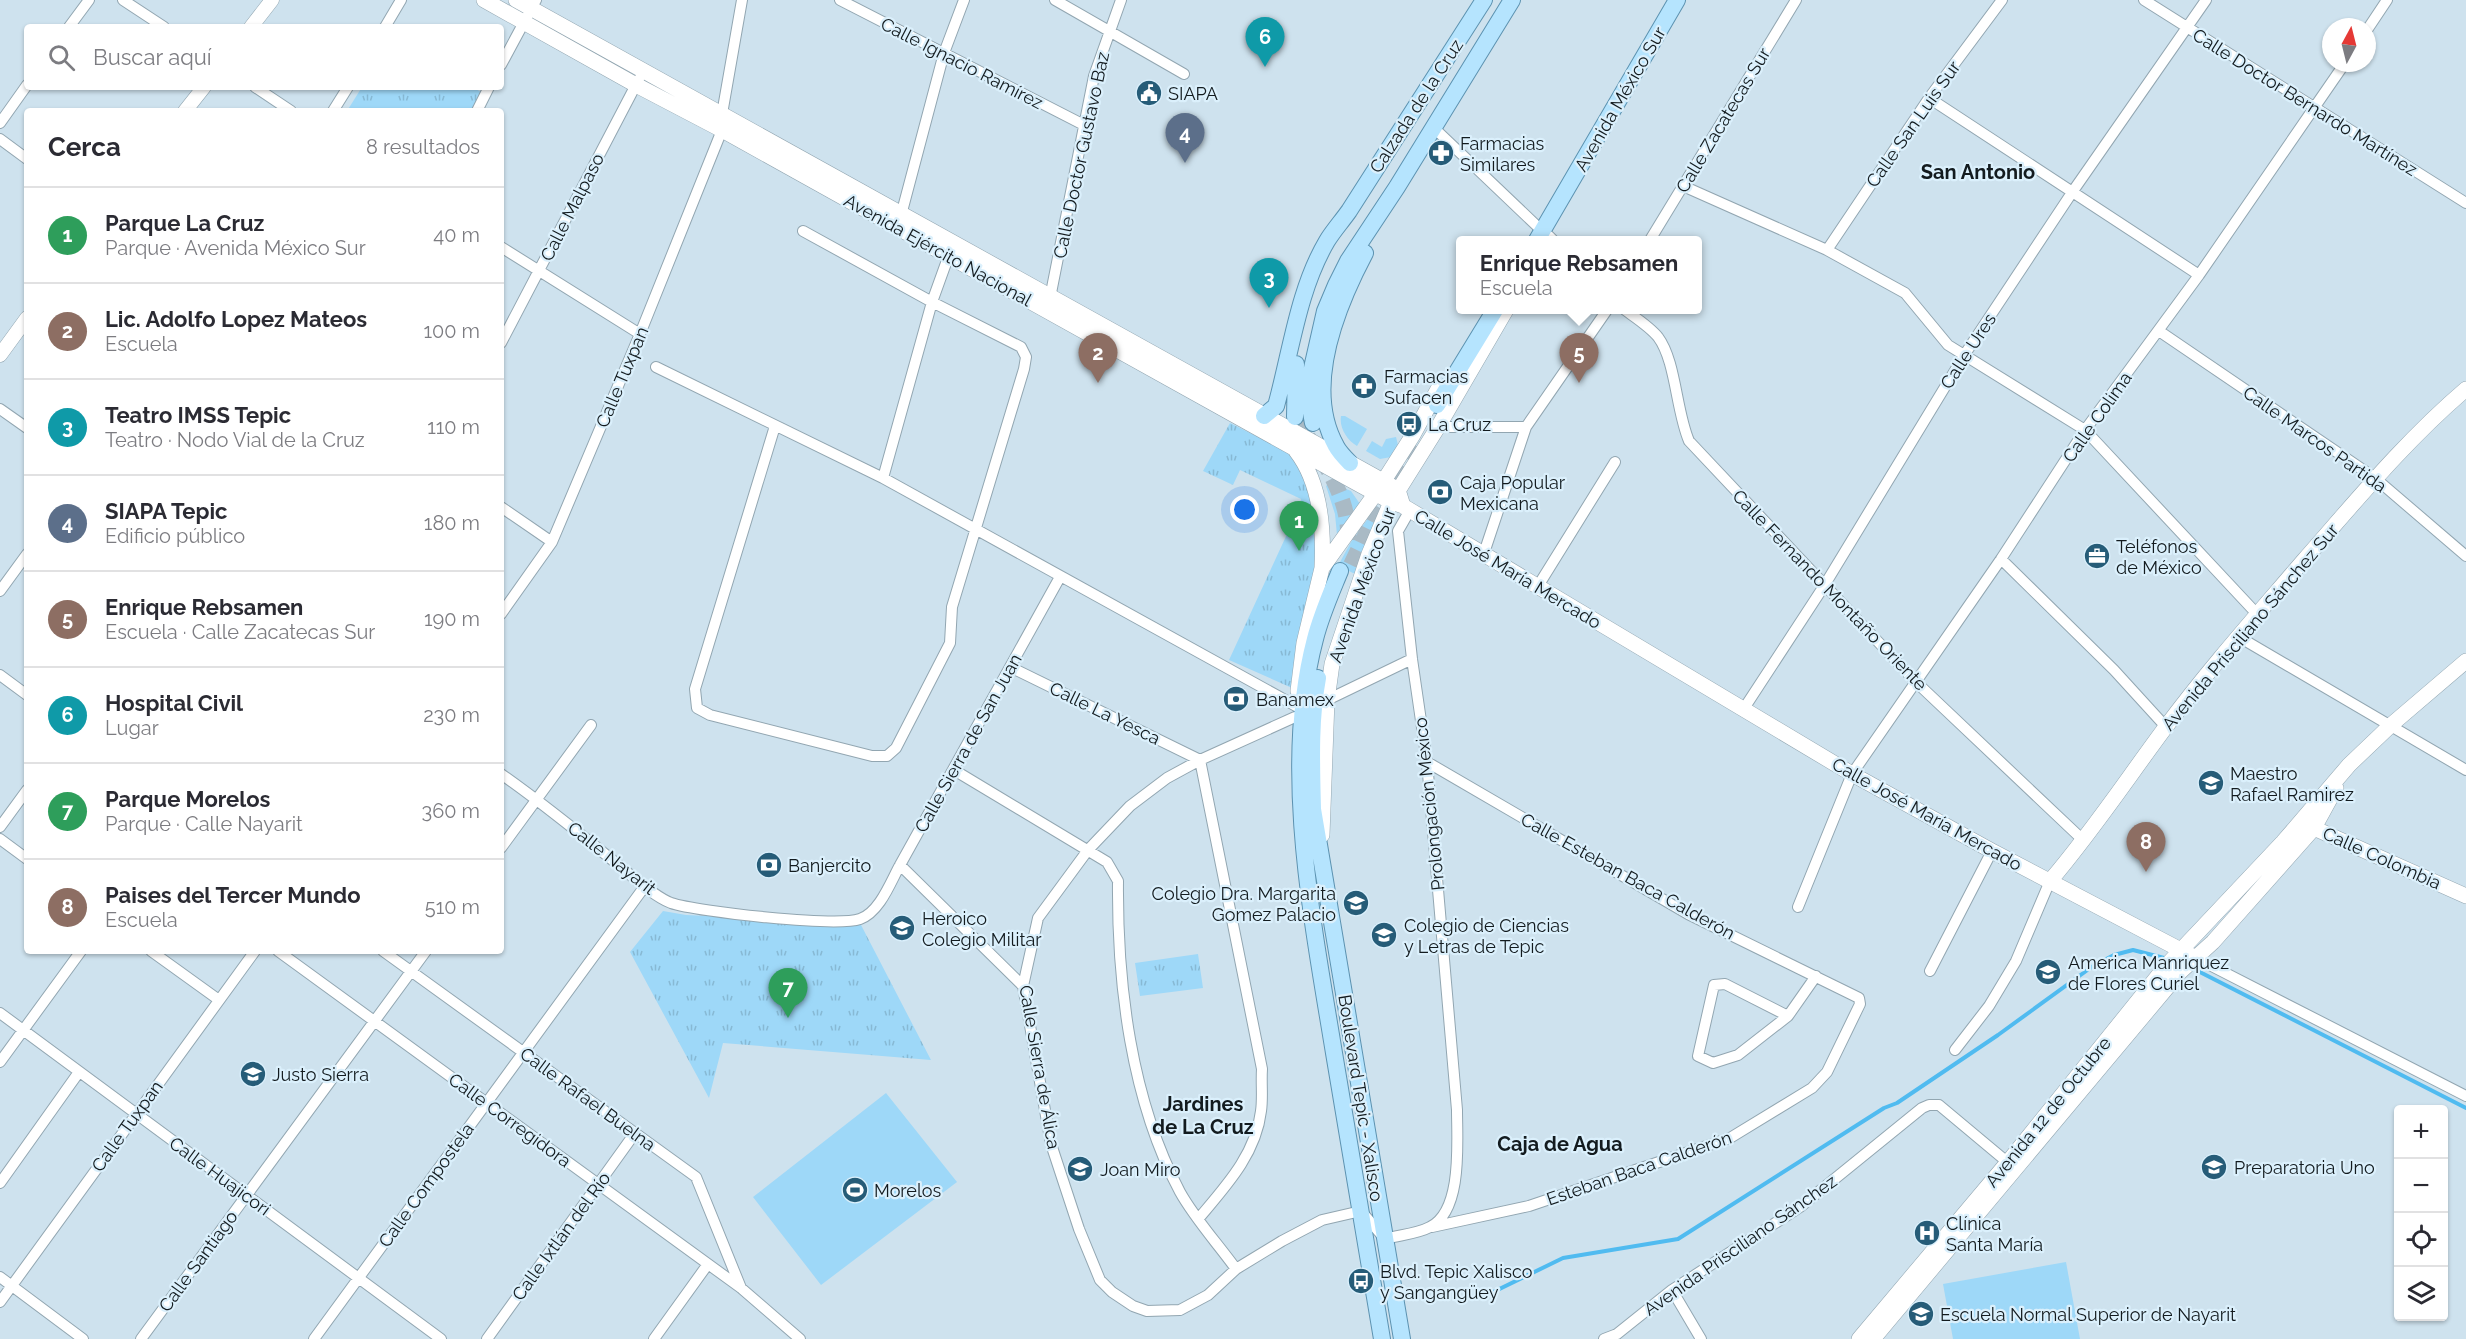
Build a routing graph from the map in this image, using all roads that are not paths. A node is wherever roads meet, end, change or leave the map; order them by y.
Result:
1 (89, 0) edge
2 (123, 0) edge
3 (272, 0) edge
4 (401, 0) edge
5 (484, 0) edge
6 (516, 0) edge
7 (742, 0) edge
8 (840, 0) edge
9 (964, 0) edge
10 (1055, 0) edge
11 (1121, 0) edge
12 (1484, 0) edge
13 (1677, 0) edge
14 (1796, 0) edge
15 (2002, 0) edge
16 (2144, 0) edge
17 (2206, 0) edge
18 (2388, 0) edge
19 (1504, 2) edge
20 (530, 10) edge
21 (2375, 18) edge
22 (71, 24) edge
23 (159, 24) edge
24 (253, 24) edge
25 (387, 24) edge
26 (2187, 28) junction
27 (1108, 32) junction
28 (944, 53) junction
29 (504, 59) edge
30 (644, 71) junction
31 (2339, 72) edge
32 (1184, 74) dead end
33 (636, 85) junction
34 (24, 89) edge
35 (202, 90) edge
36 (260, 90) edge
37 (346, 90) edge
38 (488, 90) edge
39 (1929, 98) junction
40 (187, 108) edge
41 (286, 108) edge
42 (335, 108) edge
43 (478, 108) edge
44 (2314, 109) junction
45 (722, 114) junction
46 (0, 123) edge
47 (1084, 125) junction
48 (1433, 127) junction
49 (722, 130) junction
50 (0, 139) edge
51 (24, 157) edge
52 (1683, 186) junction
53 (1397, 187) junction
54 (2073, 191) junction
55 (2466, 203) edge
56 (1349, 211) junction
57 (900, 220) junction
58 (803, 231) dead end
59 (1544, 236) edge
60 (1545, 236) edge
61 (1652, 236) edge
62 (504, 249) edge
63 (951, 250) junction
64 (1827, 250) junction
65 (539, 270) junction
66 (2199, 275) junction
67 (932, 302) junction
68 (1048, 304) junction
69 (1484, 314) edge
70 (1492, 314) edge
71 (1503, 314) edge
72 (1604, 314) edge
73 (1631, 314) edge
74 (24, 322) edge
75 (2159, 331) junction
76 (640, 334) junction
77 (504, 337) edge
78 (1965, 354) junction
79 (0, 355) edge
80 (656, 367) dead end
81 (2466, 389) edge
82 (1437, 405) dead end
83 (0, 409) edge
84 (1264, 416) junction
85 (1295, 417) tunnel mouth
86 (1313, 423) tunnel mouth
87 (775, 426) junction
88 (24, 427) edge
89 (1438, 427) junction
90 (1526, 427) junction
91 (2085, 430) junction
92 (1292, 446) junction
93 (1615, 462) dead end
94 (1350, 463) junction
95 (883, 478) junction
96 (2375, 478) junction
97 (1379, 487) junction
98 (1401, 502) junction
99 (504, 509) edge
100 (976, 530) junction
101 (552, 542) junction
102 (1484, 553) junction
103 (2466, 556) edge
104 (24, 558) edge
105 (2001, 559) junction
106 (1322, 568) junction
107 (1345, 571) tunnel mouth
108 (1060, 577) junction
109 (1538, 586) junction
110 (1824, 586) junction
111 (0, 591) edge
112 (504, 610) edge
113 (2257, 614) junction
114 (2239, 637) junction
115 (1412, 659) junction
116 (2466, 661) edge
117 (1010, 667) junction
118 (0, 675) edge
119 (1916, 682) junction
120 (24, 692) edge
121 (1327, 700) junction
122 (1743, 710) junction
123 (1296, 712) junction
124 (591, 725) dead end
125 (2391, 725) junction
126 (2166, 727) junction
127 (1200, 760) junction
128 (1427, 762) junction
129 (2349, 765) junction
130 (954, 770) junction
131 (2466, 770) edge
132 (1852, 774) junction
133 (504, 776) edge
134 (24, 794) edge
135 (537, 799) junction
136 (2298, 822) junction
137 (0, 827) edge
138 (2314, 828) junction
139 (0, 839) edge
140 (2084, 841) junction
141 (504, 844) edge
142 (1088, 850) junction
143 (1992, 851) junction
144 (24, 857) edge
145 (1314, 858) junction
146 (900, 865) junction
147 (2050, 881) junction
148 (645, 886) junction
149 (2466, 896) edge
150 (1798, 907) dead end
151 (875, 908) joint
152 (79, 954) edge
153 (155, 954) edge
154 (253, 954) edge
155 (282, 954) edge
156 (387, 954) edge
157 (424, 954) edge
158 (2182, 961) junction
159 (411, 971) junction
160 (1930, 971) dead end
161 (1816, 976) junction
162 (1023, 986) junction
163 (219, 1000) junction
164 (1860, 1004) joint
165 (0, 1013) edge
166 (1788, 1016) junction
167 (374, 1021) junction
168 (23, 1030) junction
169 (1955, 1050) dead end
170 (524, 1053) junction
171 (0, 1062) edge
172 (79, 1072) junction
173 (2466, 1096) edge
174 (487, 1103) junction
175 (135, 1114) junction
176 (635, 1134) junction
177 (2012, 1166) junction
178 (0, 1183) edge
179 (598, 1184) junction
180 (246, 1196) junction
181 (1361, 1211) junction
182 (1198, 1218) junction
183 (1431, 1227) junction
184 (1385, 1239) junction
185 (708, 1264) junction
186 (1236, 1269) junction
187 (0, 1277) edge
188 (358, 1278) junction
189 (12, 1286) junction
190 (741, 1288) junction
191 (1672, 1290) junction
192 (0, 1302) edge
193 (83, 1339) edge
194 (141, 1339) edge
195 (314, 1339) edge
196 (441, 1339) edge
197 (487, 1339) edge
198 (654, 1339) edge
199 (800, 1339) edge
200 (1382, 1339) edge
201 (1402, 1339) edge
202 (1604, 1339) edge
203 (1701, 1339) edge
204 (1858, 1339) edge
205 (1874, 1339) edge

1 - 22 street
2 - 23 street
3 - 24 street
4 - 25 street
5 - 20 main road, Avenida Ejército Nacional
6 - 20 main road, Avenida Ejército Nacional
7 - 45 street
8 - 28 street, Calle Ignacio Ramírez
9 - 28 street
10 - 27 street
11 - 27 street, Calle Doctor Gustavo Baz
12 - 56 main road, Calzada de la Cruz
13 - 60 main road, Avenida México Sur
14 - 52 street, Calle Zacatecas Sur
15 - 39 street, Calle San Luis Sur
16 - 26 street, Calle Doctor Bernardo Martínez
17 - 26 street, Calle Ures
18 - 21 street
19 - 48 main road, Calzada de la Cruz
20 - 29 street
20 - 30 main road, Avenida Ejército Nacional
20 - 33 main road, Avenida Ejército Nacional
26 - 44 street, Calle Doctor Bernardo Martínez
26 - 54 street, Calle Ures
27 - 32 street
27 - 47 street, Calle Doctor Gustavo Baz
28 - 47 street, Calle Ignacio Ramírez
28 - 57 street
30 - 33 street, Calle Malpaso
30 - 45 main road, Avenida Ejército Nacional
31 - 44 street, Calle Colima
33 - 49 main road, Avenida Ejército Nacional
33 - 65 street, Calle Malpaso
34 - 46 street
35 - 40 street
36 - 41 street
37 - 42 street
38 - 43 street
39 - 54 street
39 - 64 street, Calle San Luis Sur
44 - 55 street, Calle Doctor Bernardo Martínez
44 - 66 street, Calle Colima
45 - 49 street
45 - 57 main road, Avenida Ejército Nacional
47 - 68 street, Calle Doctor Gustavo Baz
48 - 53 main road, Calzada de la Cruz
48 - 59 street
49 - 57 main road, Avenida Ejército Nacional
49 - 76 street, Calle Tuxpan
50 - 51 street
52 - 61 street, Calle Zacatecas Sur
52 - 64 street
53 - 86 main road, Calzada de la Cruz
53 - 94 main road
54 - 66 street
54 - 78 street, Calle Ures
56 - 84 main road
56 - 85 main road
57 - 63 main road, Avenida Ejército Nacional
58 - 67 street
62 - 65 street
63 - 67 street
63 - 68 main road, Avenida Ejército Nacional
64 - 78 street
65 - 76 street
65 - 77 street, Calle Malpaso
66 - 75 street, Calle Colima
67 - 95 street
67 - 100 street
68 - 84 main road, Avenida Ejército Nacional
68 - 92 main road, Avenida Ejército Nacional
69 - 97 main road, Avenida México Sur
70 - 82 main road
71 - 89 main road, Avenida México Sur
72 - 90 street
73 - 110 street, Calle Fernando Montaño Oriente
74 - 79 street
75 - 91 street, Calle Colima
75 - 96 street, Calle Marcos Partida
76 - 101 street, Calle Tuxpan
78 - 91 street
78 - 110 street, Calle Ures
80 - 87 street
81 - 96 main road, Avenida Prisciliano Sánchez Sur
83 - 88 street
84 - 94 main road, Avenida Ejército Nacional
87 - 95 street
87 - 100 street
89 - 90 street
89 - 98 main road, Avenida México Sur
90 - 102 street
91 - 105 street, Calle Colima
91 - 113 street
92 - 97 main road, Avenida Ejército Nacional
92 - 106 main road
93 - 109 street
94 - 97 main road, Avenida Ejército Nacional
95 - 100 street
96 - 103 street, Calle Marcos Partida
96 - 113 main road, Avenida Prisciliano Sánchez Sur
97 - 98 main road, Avenida Ejército Nacional
97 - 106 main road, Avenida México Sur
98 - 102 main road, Calle José María Mercado
98 - 115 street, Prolongación México
98 - 121 main road, Avenida México Sur
99 - 101 street
100 - 108 street
101 - 112 street, Calle Tuxpan
102 - 109 main road, Calle José María Mercado
104 - 111 street
105 - 119 street, Calle Colima
105 - 126 street
106 - 123 main road, Avenida México Sur
107 - 145 main road
108 - 117 street, Calle Sierra de San Juan
108 - 123 street
109 - 122 main road, Calle José María Mercado
110 - 119 street, Calle Fernando Montaño Oriente
110 - 122 street, Calle Ures
113 - 114 main road, Avenida Prisciliano Sánchez Sur
114 - 125 street
114 - 126 main road, Avenida Prisciliano Sánchez Sur
115 - 121 street
115 - 128 street, Prolongación México
116 - 125 main road, Avenida 12 de Octubre
117 - 127 street, Calle La Yesca
117 - 130 street, Calle Sierra de San Juan
118 - 120 street
119 - 132 street, Calle Colima
119 - 140 street, Calle Fernando Montaño Oriente
121 - 145 main road, Avenida México Sur
122 - 132 main road, Calle José María Mercado
123 - 127 street, Calle Sierra de Álica
123 - 145 main road, Avenida México Sur
124 - 135 street
125 - 129 main road, Avenida 12 de Octubre
125 - 131 street
126 - 140 main road, Avenida Prisciliano Sánchez Sur
127 - 142 street, Calle Sierra de Álica
127 - 182 street
128 - 161 street, Calle Esteban Baca Calderón
128 - 183 street, Prolongación México
129 - 136 main road, Avenida 12 de Octubre
129 - 138 main road, Avenida 12 de Octubre
130 - 142 street
130 - 146 street, Calle Sierra de San Juan
132 - 143 main road, Calle José María Mercado
132 - 150 street, Calle Colima
133 - 135 street, Calle Nayarit
134 - 137 street
135 - 141 street
135 - 148 street, Calle Nayarit
136 - 138 main road, Calle Colombia
136 - 158 main road, Avenida 12 de Octubre
138 - 149 main road, Calle Colombia
138 - 158 main road, Avenida 12 de Octubre
139 - 144 street
140 - 147 main road, Avenida Prisciliano Sánchez Sur
142 - 162 street, Calle Sierra de Álica
142 - 182 street
143 - 147 main road, Calle José María Mercado
143 - 160 street
145 - 181 main road, Boulevard Tepic - Xalisco
145 - 184 main road, Boulevard Tepic - Xalisco
146 - 151 street, Calle Sierra de San Juan
146 - 162 street
147 - 158 main road, Calle José María Mercado
147 - 169 street
148 - 151 street, Calle Nayarit
148 - 170 street, Calle Compostela
152 - 168 street
153 - 163 street
154 - 163 street, Calle Tuxpan
155 - 167 street, Calle Corregidora
156 - 159 street, Calle Rafael Buelna
157 - 159 street, Calle Santiago
158 - 173 street, Calle José María Mercado
158 - 177 main road, Avenida 12 de Octubre
159 - 167 street, Calle Santiago
159 - 170 street, Calle Rafael Buelna
161 - 164 street, Calle Esteban Baca Calderón
161 - 166 street
162 - 186 street, Calle Sierra de Álica
163 - 175 street, Calle Tuxpan
164 - 183 street, Esteban Baca Calderón
165 - 168 street, Calle Huajicori
166 - 166 street
167 - 174 street, Calle Corregidora
167 - 180 street, Calle Santiago
168 - 171 street
168 - 172 street, Calle Huajicori
170 - 174 street, Calle Compostela
170 - 176 street, Calle Rafael Buelna
172 - 175 street, Calle Huajicori
172 - 178 street
174 - 179 street, Calle Corregidora
174 - 188 street, Calle Compostela
175 - 180 street, Calle Huajicori
175 - 189 street, Calle Tuxpan
176 - 179 street, Calle Ixtlán del Río
176 - 190 street, Calle Rafael Buelna
177 - 191 street, Avenida Prisciliano Sánchez
177 - 204 main road, Avenida 12 de Octubre
177 - 205 main road, Avenida 12 de Octubre
179 - 185 street, Calle Corregidora
179 - 197 street, Calle Ixtlán del Río
180 - 188 street, Calle Huajicori
180 - 194 street, Calle Santiago
181 - 184 street
181 - 186 street, Calle Sierra de Álica
181 - 200 main road, Boulevard Tepic - Xalisco
182 - 186 street
183 - 184 street
184 - 201 main road, Boulevard Tepic - Xalisco
185 - 190 street, Calle Corregidora
185 - 198 street
187 - 189 street
188 - 195 street, Calle Compostela
188 - 196 street, Calle Huajicori
189 - 192 street, Calle Tuxpan
189 - 193 street
190 - 199 street, Calle Corregidora
191 - 202 street, Avenida Prisciliano Sánchez
191 - 203 street

